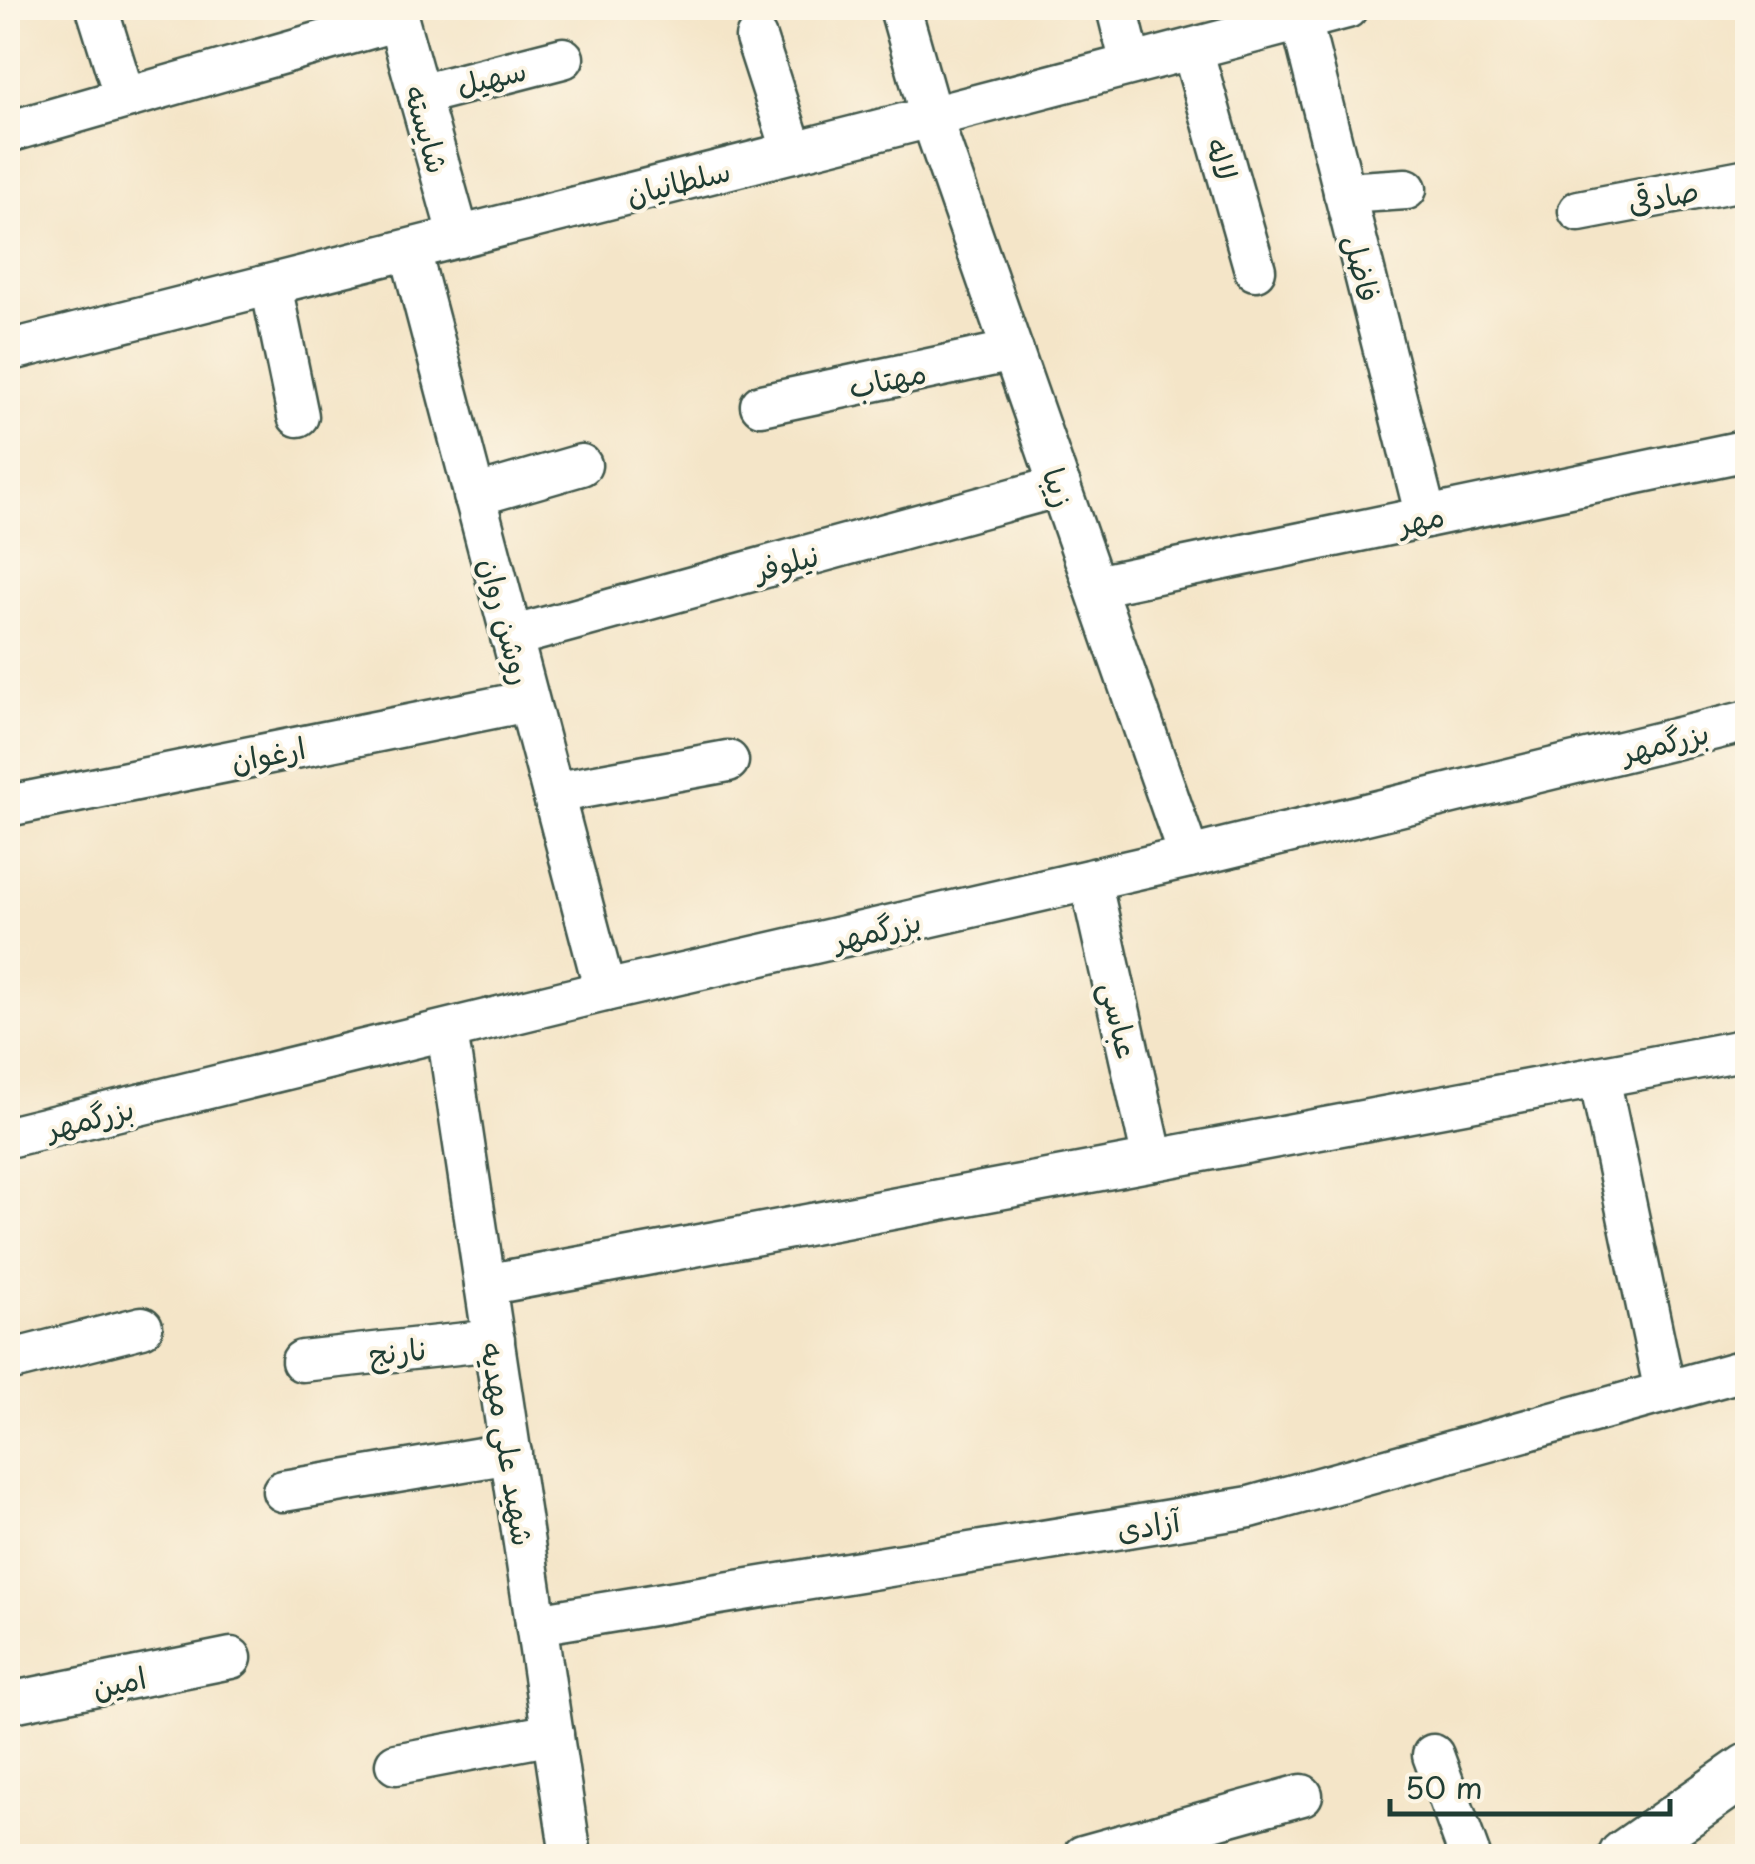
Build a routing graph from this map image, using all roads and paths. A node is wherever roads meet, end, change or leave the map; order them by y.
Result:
1 (97, 8) edge
2 (900, 8) edge
3 (1117, 8) edge
4 (1346, 8) edge
5 (401, 14) edge
6 (1299, 14) edge
7 (756, 38) dead end
8 (1192, 49) junction
9 (563, 58) dead end
10 (1132, 64) junction
11 (419, 95) junction
12 (126, 98) junction
13 (932, 117) junction
14 (8, 132) edge
15 (793, 152) junction
16 (1748, 179) edge
17 (1406, 189) dead end
18 (1344, 193) junction
19 (1579, 211) dead end
20 (459, 237) junction
21 (410, 250) junction
22 (1255, 270) dead end
23 (271, 285) junction
24 (8, 351) edge
25 (1013, 351) junction
26 (761, 406) dead end
27 (298, 416) dead end
28 (1748, 450) edge
29 (581, 465) dead end
30 (1060, 486) junction
31 (474, 496) junction
32 (1426, 517) junction
33 (1095, 586) junction
34 (512, 636) junction
35 (528, 701) junction
36 (1748, 721) edge
37 (728, 762) dead end
38 (553, 792) junction
39 (8, 806) edge
40 (1189, 857) junction
41 (1090, 880) junction
42 (605, 991) junction
43 (447, 1031) junction
44 (1748, 1049) edge
45 (1599, 1077) junction
46 (8, 1137) edge
47 (1153, 1160) junction
48 (485, 1286) junction
49 (142, 1328) dead end
50 (494, 1340) junction
51 (8, 1361) edge
52 (302, 1361) dead end
53 (1748, 1369) edge
54 (1665, 1392) junction
55 (510, 1453) junction
56 (283, 1491) dead end
57 (536, 1624) junction
58 (231, 1658) dead end
59 (8, 1703) edge
60 (553, 1734) junction
61 (1432, 1756) dead end
62 (396, 1764) dead end
63 (1748, 1769) edge
64 (1302, 1795) dead end
65 (571, 1856) edge
66 (1083, 1856) edge
67 (1470, 1856) edge
68 (1624, 1856) edge

1 - 12 street
2 - 13 street, زیبا
3 - 10 street
4 - 6 street, سلطانیان
5 - 11 street, شایسته
5 - 12 street
6 - 8 street, سلطانیان
6 - 18 street, فاضل
7 - 15 street
8 - 10 street, سلطانیان
8 - 22 street, لاله
9 - 11 street, سهیل
10 - 13 street, سلطانیان
11 - 20 street, شایسته
12 - 14 street
13 - 15 street, سلطانیان
13 - 25 street, زیبا
15 - 20 street, سلطانیان
16 - 19 street, صادقی
17 - 18 street
18 - 32 street, فاضل
20 - 21 street, سلطانیان
21 - 23 street, سلطانیان
21 - 31 street, روشن روان
23 - 24 street, سلطانیان
23 - 27 street
25 - 26 street, مهتاب
25 - 30 street, زیبا
28 - 32 street, مهر
29 - 31 street
30 - 33 street, زیبا
30 - 34 street, نیلوفر
31 - 34 street, روشن روان
32 - 33 street, مهر
33 - 40 street, زیبا
34 - 35 street, روشن روان
35 - 38 street, روشن روان
35 - 39 street, ارغوان
36 - 40 street, بزرگمهر
37 - 38 street
38 - 42 street, روشن روان
40 - 41 street, بزرگمهر
41 - 42 street, بزرگمهر
41 - 47 street, عباسی
42 - 43 street, بزرگمهر
43 - 46 street, بزرگمهر
43 - 48 street, شهید علی مهدیه
44 - 45 street
45 - 47 street
45 - 54 street
47 - 48 street
48 - 50 street, شهید علی مهدیه
49 - 51 street
50 - 52 street, نارنج
50 - 55 street, شهید علی مهدیه
53 - 54 street, آزادی
54 - 57 street, آزادی
55 - 56 street
55 - 57 street, شهید علی مهدیه
57 - 60 street, شهید علی مهدیه
58 - 59 street, امین
60 - 62 street
60 - 65 street, شهید علی مهدیه
61 - 67 street
63 - 68 main road
64 - 66 street

